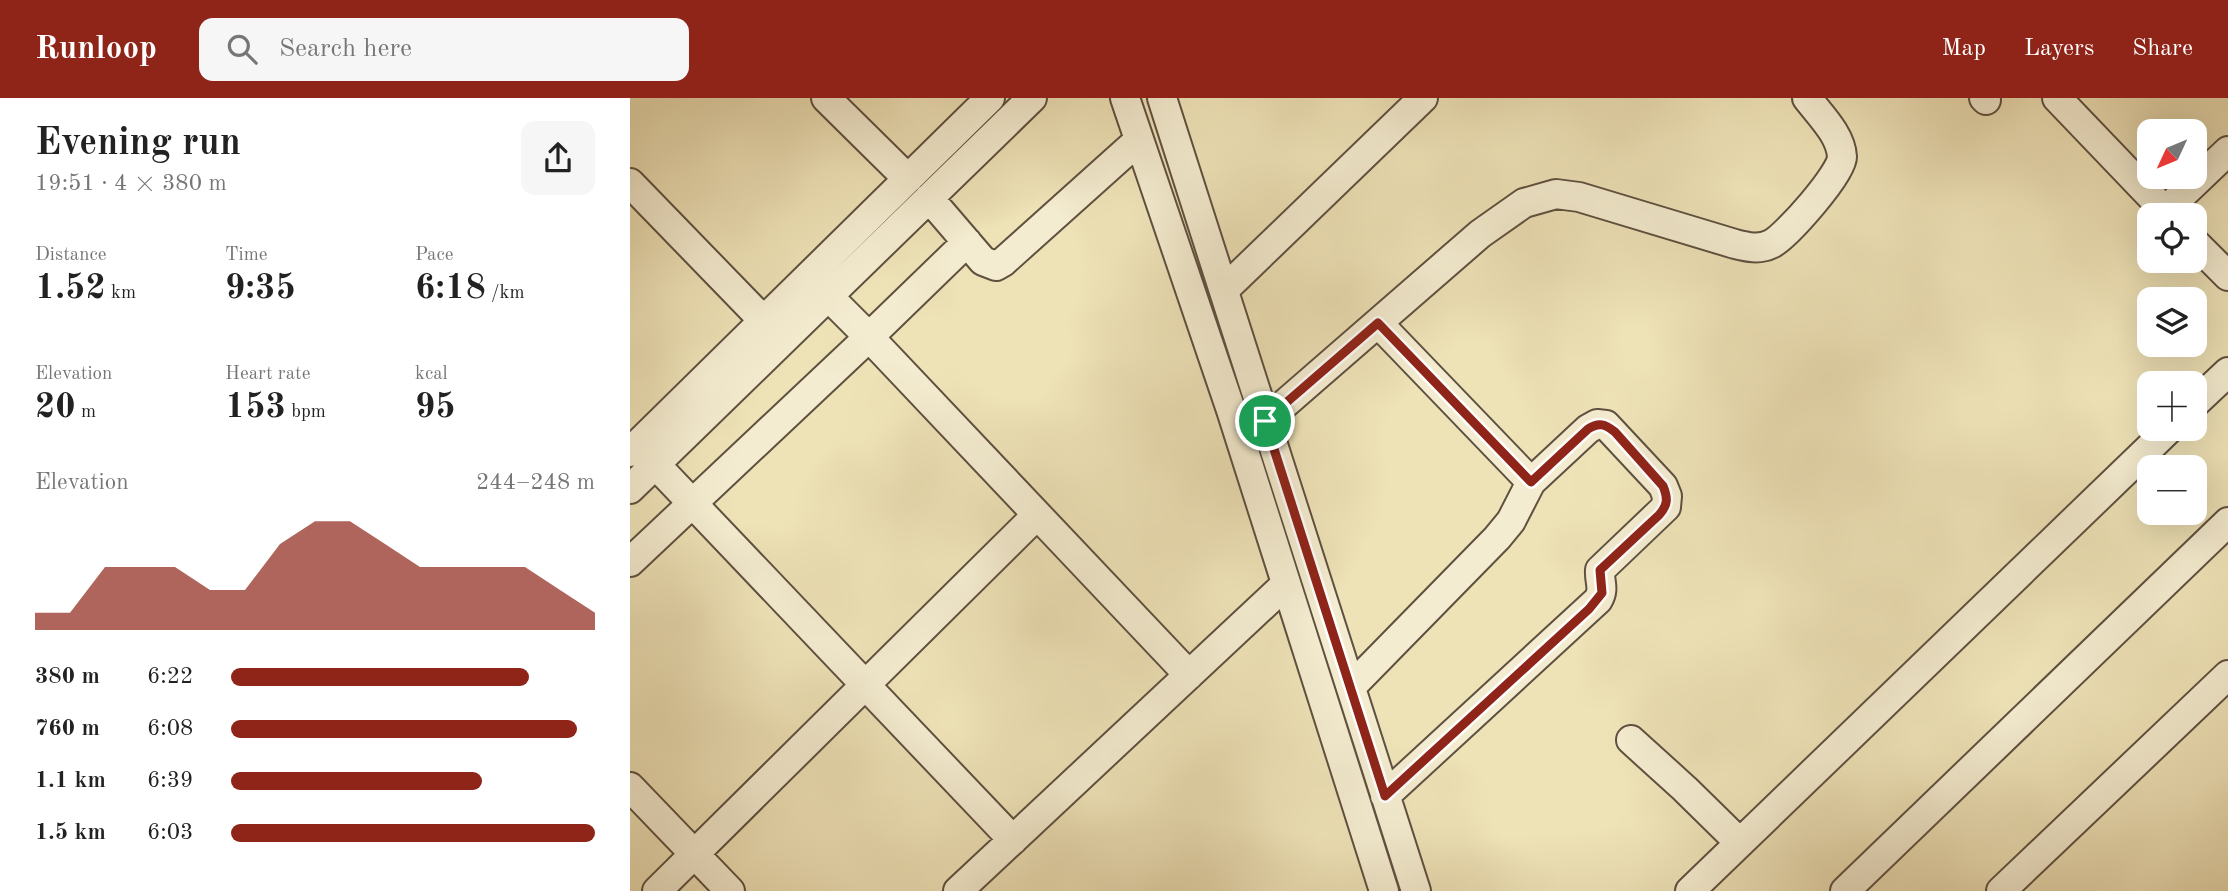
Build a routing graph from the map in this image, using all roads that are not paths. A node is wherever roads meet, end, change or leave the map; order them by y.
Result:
1 (826, 98) edge
2 (990, 98) edge
3 (1032, 98) edge
4 (1125, 98) edge
5 (1162, 98) edge
6 (1807, 98) edge
7 (2057, 98) edge
8 (1421, 99) edge
9 (1139, 140) junction
10 (2228, 151) edge
11 (908, 179) junction
12 (630, 183) edge
13 (929, 198) junction
14 (2157, 203) edge
15 (2177, 203) edge
16 (967, 242) junction
17 (2207, 255) edge
18 (2228, 276) edge
19 (1224, 290) junction
20 (828, 296) junction
21 (763, 320) junction
22 (1378, 323) junction
23 (869, 337) junction
24 (2228, 372) edge
25 (2207, 392) edge
26 (1265, 421) junction
27 (2157, 441) edge
28 (630, 452) edge
29 (655, 464) junction
30 (1531, 482) junction
31 (630, 489) edge
32 (692, 504) junction
33 (1037, 514) junction
34 (2228, 522) edge
35 (630, 562) edge
36 (1286, 584) junction
37 (2228, 674) edge
38 (1189, 675) junction
39 (865, 685) junction
40 (1350, 687) junction
41 (1631, 740) dead end
42 (630, 787) edge
43 (1385, 796) junction
44 (1013, 840) junction
45 (1740, 843) junction
46 (695, 854) junction
47 (657, 891) edge
48 (730, 891) edge
49 (958, 891) edge
50 (1384, 891) edge
51 (1416, 891) edge
52 (1690, 891) edge
53 (1845, 891) edge
54 (2001, 891) edge

1 - 11 street
2 - 11 street
3 - 13 street
4 - 9 street
5 - 19 street
6 - 22 street
7 - 14 street
8 - 19 street
9 - 16 street
9 - 36 street
10 - 15 street
11 - 21 street
12 - 21 street
13 - 16 street
13 - 20 street
16 - 23 street
17 - 18 street
19 - 26 street
20 - 23 street
20 - 29 street
21 - 28 street
22 - 26 street
22 - 30 street
23 - 32 street
23 - 33 street
24 - 25 street
26 - 40 street
27 - 45 street
29 - 31 street
29 - 32 street
30 - 40 street
30 - 43 street
32 - 35 street
32 - 39 street
33 - 38 street
33 - 39 street
34 - 53 street
36 - 38 street
36 - 50 street
37 - 54 street
38 - 44 street
39 - 44 street
39 - 46 street
40 - 43 street
41 - 45 street
42 - 46 street
43 - 51 street
44 - 49 street
45 - 52 street
46 - 47 street
46 - 48 street

